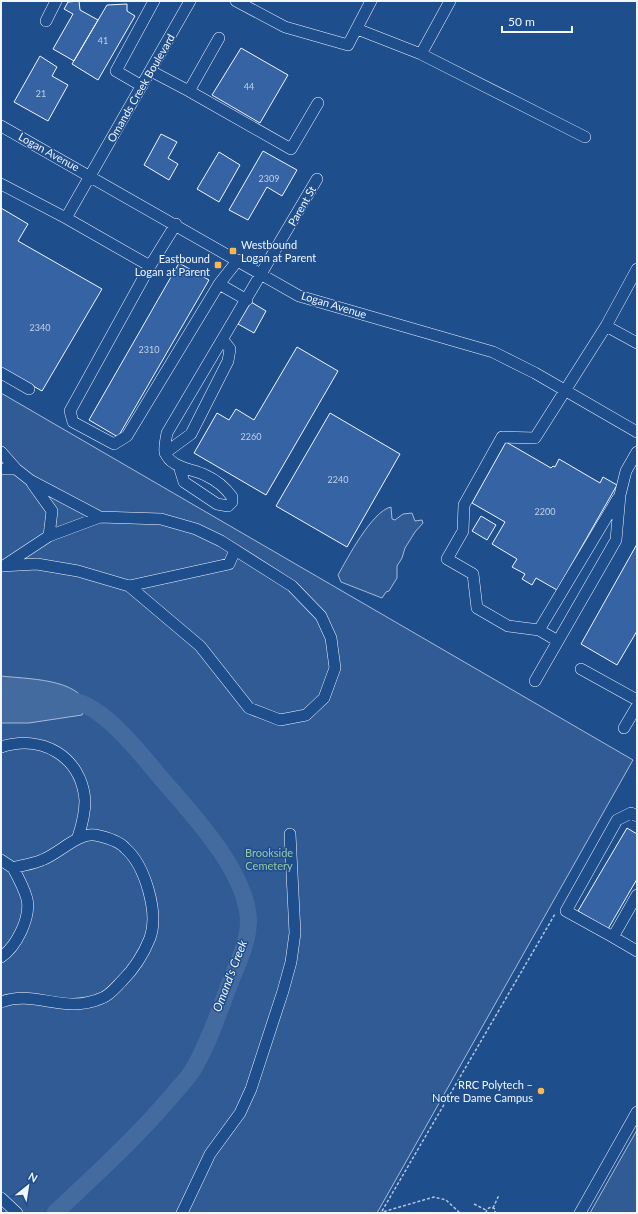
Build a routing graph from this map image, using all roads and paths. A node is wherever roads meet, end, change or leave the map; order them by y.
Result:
1 (56, 1) edge
2 (154, 1) edge
3 (236, 1) edge
4 (372, 1) edge
5 (450, 1) edge
6 (185, 2) edge
7 (46, 21) dead end
8 (357, 29) junction
9 (219, 38) dead end
10 (421, 54) junction
11 (151, 71) junction
12 (142, 86) junction
13 (188, 91) junction
14 (318, 103) dead end
15 (1, 126) edge
16 (585, 138) dead end
17 (91, 176) junction
18 (317, 179) dead end
19 (1, 184) edge
20 (66, 218) junction
21 (176, 224) junction
22 (238, 260) junction
23 (150, 266) junction
24 (637, 269) edge
25 (262, 274) junction
26 (219, 284) junction
27 (247, 300) junction
28 (606, 326) junction
29 (223, 340) junction
30 (637, 343) edge
31 (1, 373) edge
32 (29, 389) dead end
33 (566, 390) junction
34 (637, 432) edge
35 (1, 452) edge
36 (637, 452) edge
37 (166, 453) junction
38 (179, 466) junction
39 (1, 469) edge
40 (16, 469) junction
41 (30, 480) junction
42 (620, 495) junction
43 (100, 517) junction
44 (49, 536) junction
45 (235, 550) junction
46 (3, 565) edge
47 (129, 586) junction
48 (539, 630) junction
49 (558, 641) junction
50 (581, 669) dead end
51 (535, 681) dead end
52 (637, 700) edge
53 (637, 706) edge
54 (624, 728) dead end
55 (1, 747) edge
56 (637, 816) edge
57 (290, 834) dead end
58 (78, 836) junction
59 (1, 860) edge
60 (13, 868) junction
61 (637, 895) edge
62 (555, 914) dead end
63 (613, 937) junction
64 (637, 951) edge
65 (1, 957) edge
66 (1, 1002) edge
67 (637, 1112) edge
68 (499, 1195) dead end
69 (1, 1198) edge
70 (474, 1204) dead end
71 (493, 1208) junction
72 (486, 1210) junction
73 (382, 1211) junction
74 (17, 1213) edge
75 (182, 1213) edge
76 (379, 1213) edge
77 (460, 1213) edge
78 (486, 1213) edge
79 (495, 1213) edge
80 (580, 1213) edge

1 - 7 street
2 - 12 street
3 - 8 street
4 - 8 street
5 - 10 street
6 - 11 street, Omands Creek Boulevard
8 - 10 street
9 - 13 street
10 - 16 street
11 - 12 street, Omands Creek Boulevard
11 - 13 street
12 - 17 street, Omands Creek Boulevard
13 - 14 street
15 - 17 street, Logan Avenue
17 - 20 street, Omands Creek Boulevard
17 - 21 street, Logan Avenue
18 - 25 street, Parent St
19 - 20 street
20 - 23 street
21 - 22 street, Logan Avenue
21 - 23 street
22 - 25 street, Logan Avenue
22 - 26 street
23 - 26 street
24 - 28 street
25 - 27 street, Parent St
25 - 33 street, Logan Avenue
26 - 27 street
27 - 29 street, Parent St
28 - 30 street
28 - 33 street
29 - 37 street, Parent St
29 - 37 street
31 - 32 street
33 - 34 street, Logan Avenue
33 - 48 street
35 - 40 street
36 - 42 street
37 - 38 street
38 - 38 street
39 - 40 street
40 - 41 street
41 - 43 street
41 - 44 street
42 - 48 street
42 - 49 street
43 - 44 street
43 - 45 street
44 - 46 street
45 - 47 street
45 - 47 street
46 - 47 street
48 - 49 street
49 - 51 street
50 - 52 street
53 - 54 street
55 - 58 street
56 - 63 street
57 - 75 street
58 - 60 street
58 - 66 street
59 - 60 street
60 - 65 street
61 - 63 street
62 - 73 path
63 - 64 street
67 - 80 street
68 - 71 path
69 - 74 street
70 - 72 path
71 - 72 path
71 - 79 path
72 - 78 path
73 - 76 path
73 - 77 path

